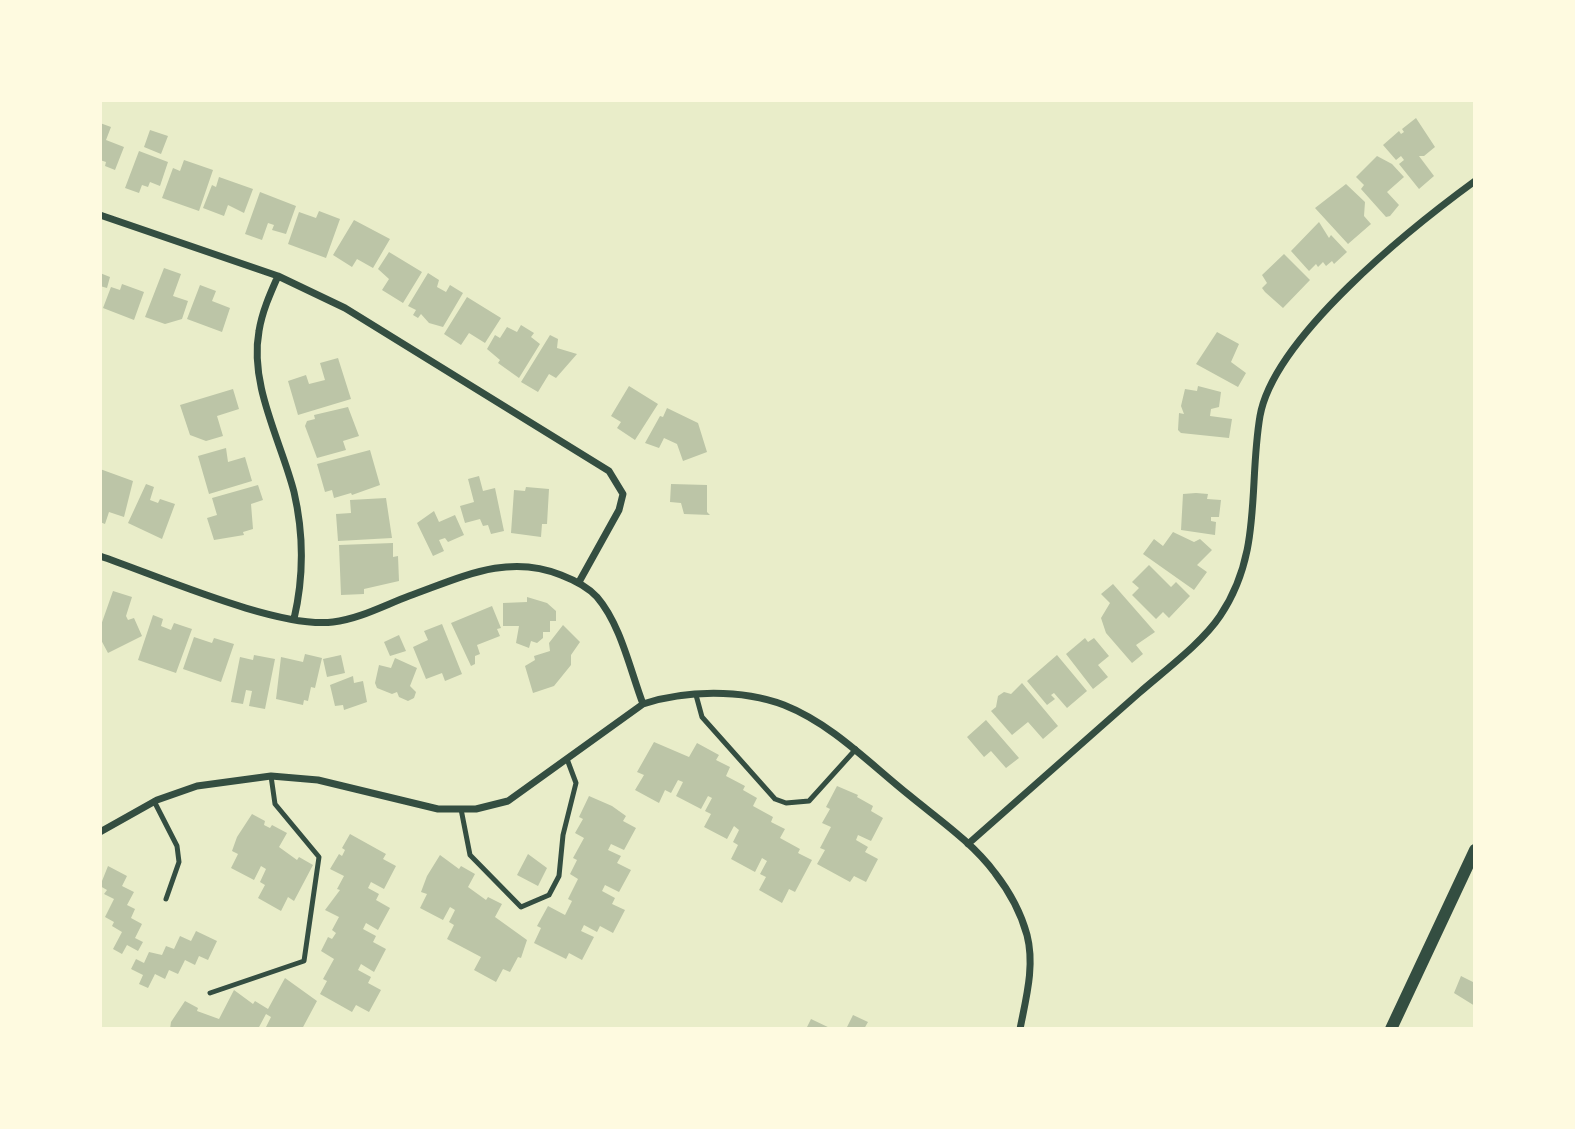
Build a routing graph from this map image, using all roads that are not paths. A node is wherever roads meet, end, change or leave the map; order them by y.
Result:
1 (1475, 181) edge
2 (100, 215) edge
3 (278, 276) junction
4 (100, 556) edge
5 (579, 582) junction
6 (294, 619) junction
7 (696, 695) junction
8 (643, 704) junction
9 (856, 750) junction
10 (566, 759) junction
11 (271, 776) junction
12 (154, 802) junction
13 (461, 809) junction
14 (100, 832) edge
15 (968, 844) junction
16 (1475, 850) edge
17 (166, 899) dead end
18 (210, 993) dead end
19 (1020, 1029) edge
20 (1391, 1029) edge

1 - 15 street
2 - 3 street
3 - 5 street
3 - 6 street
4 - 6 street
5 - 6 street
5 - 8 street
7 - 8 street
7 - 9 street
7 - 9 lane
8 - 10 street
9 - 15 street
10 - 13 street
10 - 13 lane
11 - 12 street
11 - 13 street
11 - 18 lane
12 - 14 street
12 - 17 lane
15 - 19 street
16 - 20 street

